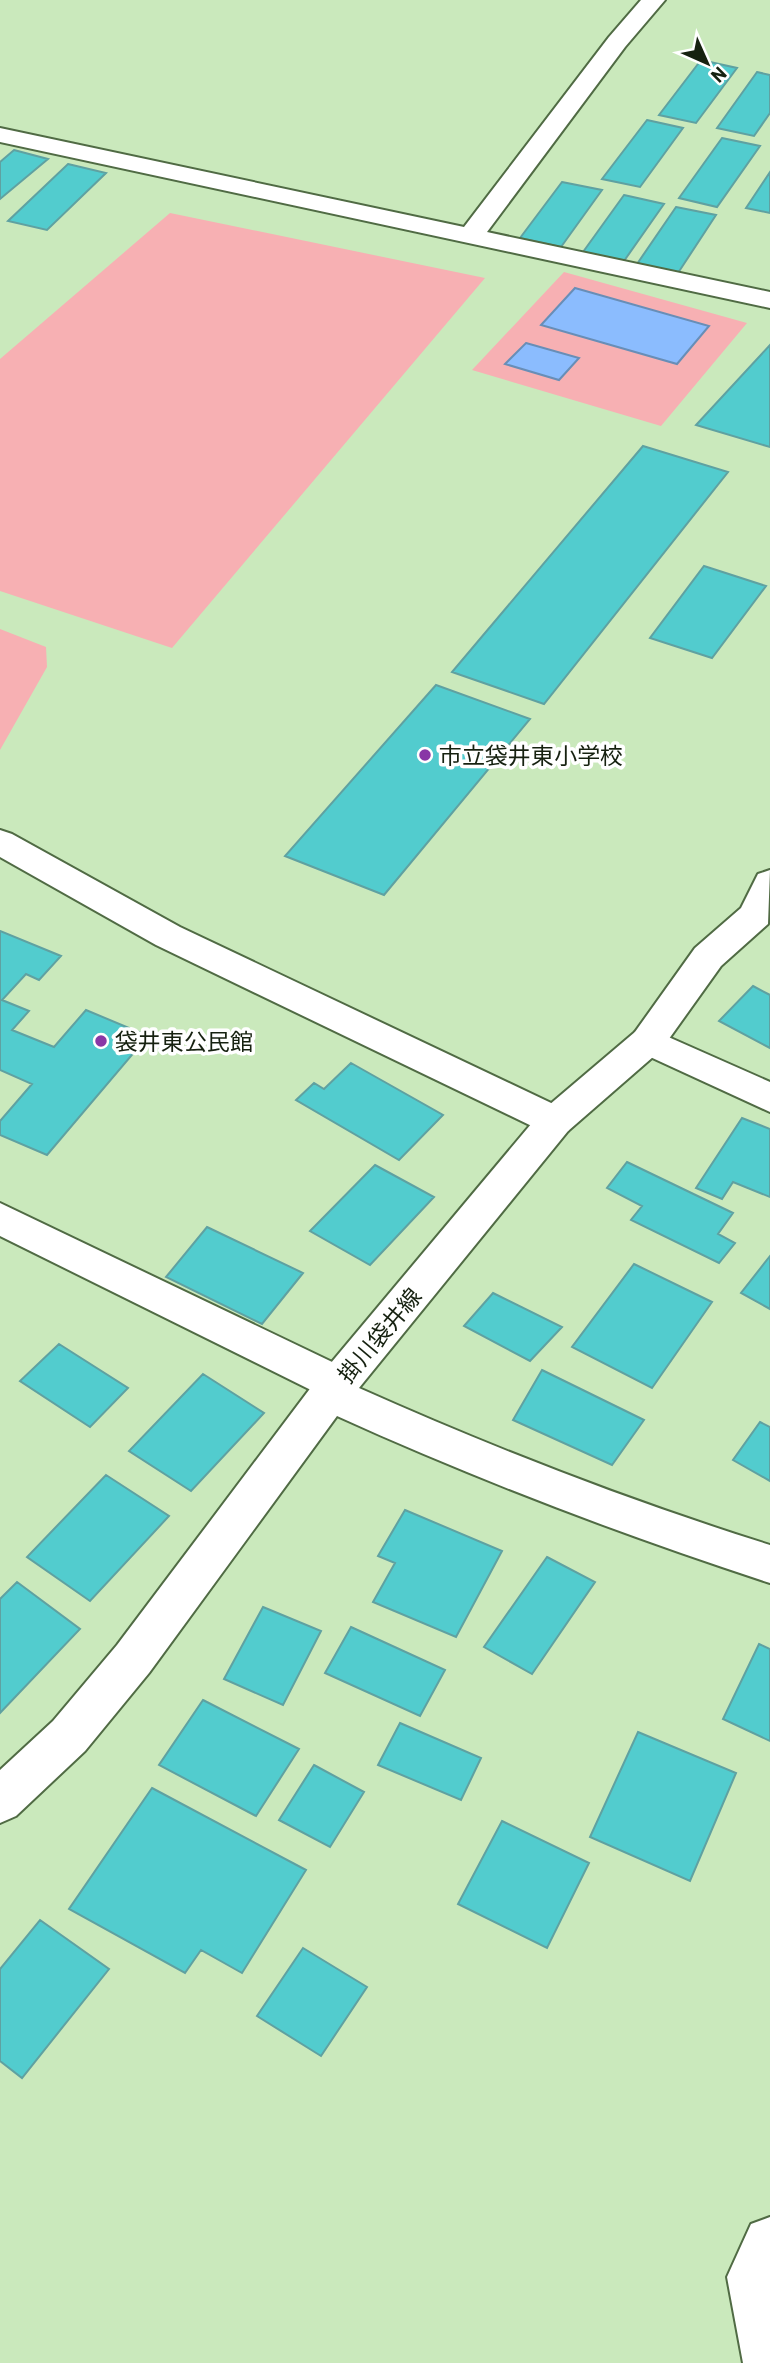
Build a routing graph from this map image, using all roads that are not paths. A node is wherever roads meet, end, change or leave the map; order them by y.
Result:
1 (653, 0) edge
2 (0, 135) edge
3 (471, 235) junction
4 (770, 300) edge
5 (0, 842) edge
6 (765, 907) edge
7 (648, 1041) junction
8 (770, 1098) edge
9 (555, 1121) junction
10 (0, 1218) edge
11 (334, 1389) junction
12 (770, 1564) edge
13 (0, 1801) edge
14 (770, 2243) edge
15 (770, 2363) edge

1 - 3 street
2 - 3 street
3 - 4 street
5 - 9 street
6 - 7 street, 掛川袋井線
7 - 8 street
7 - 9 street, 掛川袋井線
9 - 11 street, 掛川袋井線
10 - 11 street
11 - 12 street
11 - 13 street, 掛川袋井線
14 - 15 street

